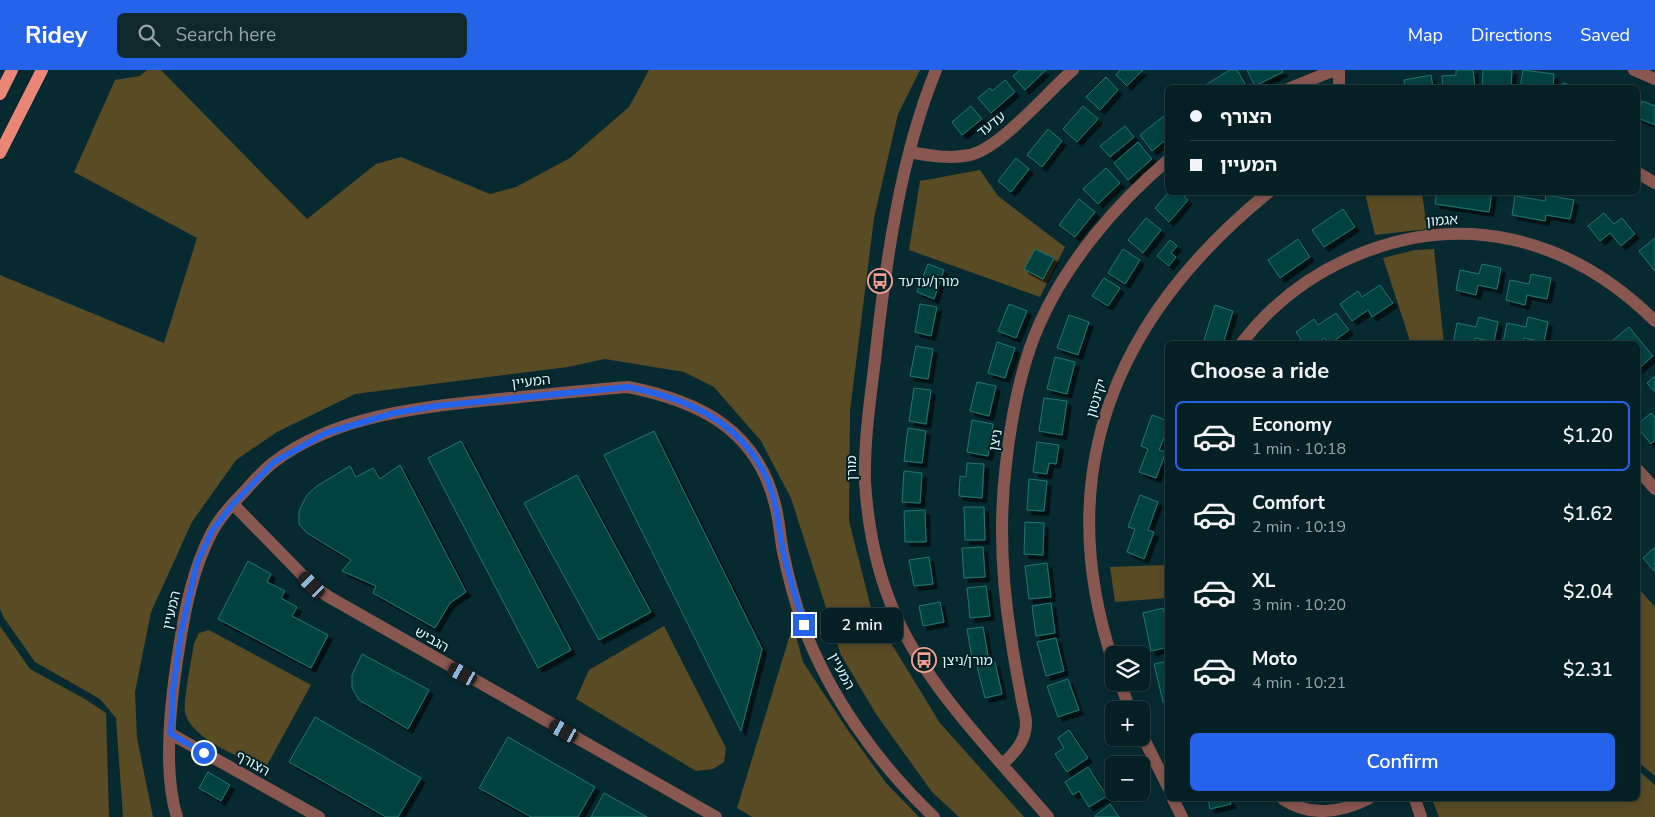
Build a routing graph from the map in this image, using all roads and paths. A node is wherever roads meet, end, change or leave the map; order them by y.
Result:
1 (12, 70) edge
2 (42, 70) edge
3 (936, 70) edge
4 (1073, 70) edge
5 (1335, 70) edge
6 (1339, 70) edge
7 (1634, 70) edge
8 (1655, 79) edge
9 (1298, 85) edge
10 (1339, 85) edge
11 (0, 94) edge
12 (910, 152) junction
13 (0, 153) edge
14 (1165, 163) edge
15 (1640, 174) edge
16 (1655, 183) edge
17 (1265, 195) edge
18 (1655, 321) edge
19 (1244, 341) edge
20 (1640, 472) edge
21 (1655, 489) edge
22 (233, 504) junction
23 (1109, 646) edge
24 (171, 734) junction
25 (1148, 746) edge
26 (1003, 764) junction
27 (1165, 781) edge
28 (1174, 801) edge
29 (1286, 801) edge
30 (1364, 801) edge
31 (1416, 801) edge
32 (177, 817) edge
33 (320, 817) edge
34 (716, 817) edge
35 (934, 817) edge
36 (1048, 817) edge
37 (1182, 817) edge
38 (1421, 817) edge

1 - 11 main road
2 - 13 main road
3 - 12 street, מורן
4 - 12 street, עדעד
5 - 9 street
6 - 10 street
7 - 8 street
12 - 26 street, מורן
14 - 26 street, ניצן
15 - 16 street
17 - 23 street, יקינטון
18 - 19 street, אגמון
20 - 21 street
22 - 24 street, המעיין
22 - 34 street, הגביש
22 - 35 street, המעיין
24 - 32 street, המעיין
24 - 33 street, הצורף
25 - 27 street
26 - 36 street, מורן
28 - 37 street
29 - 30 street
31 - 38 street

